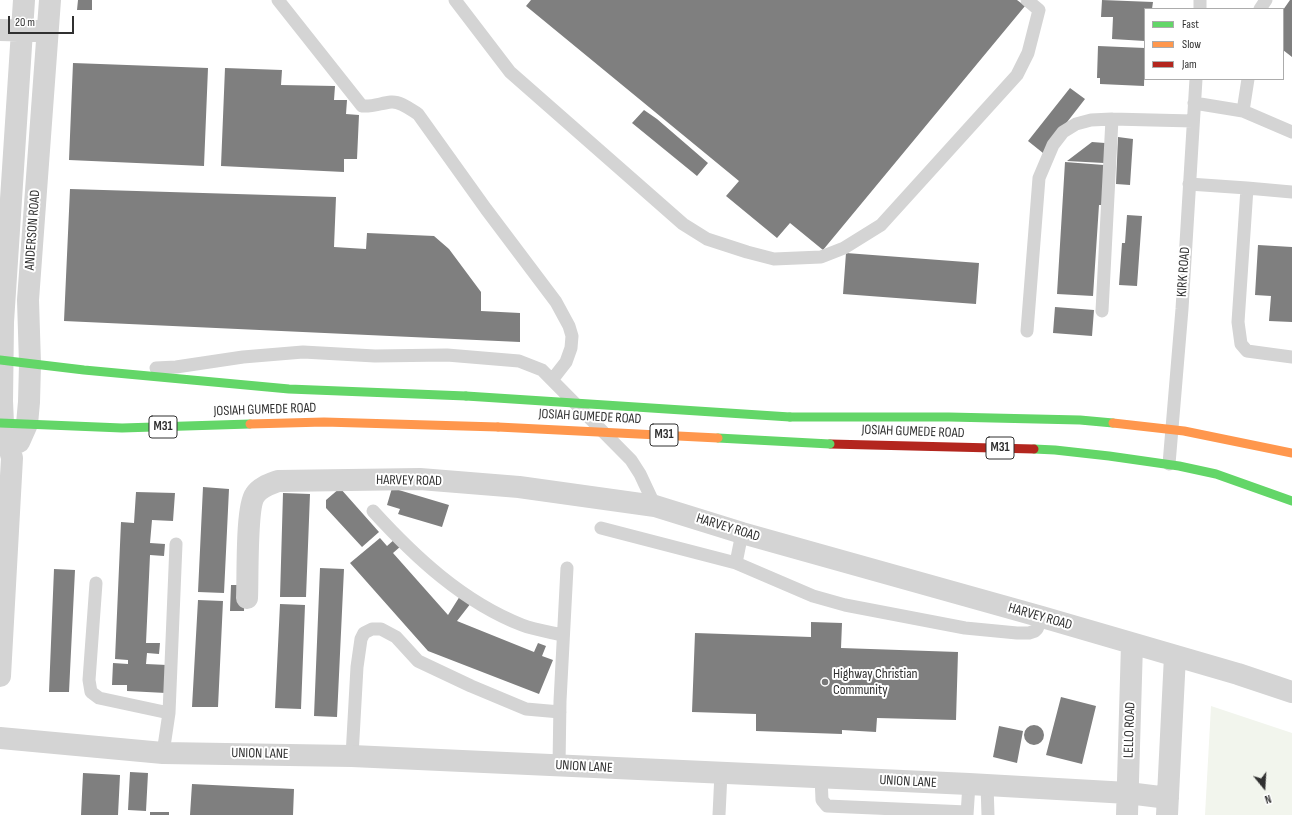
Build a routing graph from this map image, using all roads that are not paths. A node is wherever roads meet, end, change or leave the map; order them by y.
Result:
1 (24, 0) edge
2 (50, 0) edge
3 (278, 0) edge
4 (455, 0) edge
5 (1027, 0) edge
6 (22, 29) junction
7 (0, 30) edge
8 (48, 32) junction
9 (1196, 80) edge
10 (1248, 80) edge
11 (1194, 103) junction
12 (1243, 111) junction
13 (1112, 119) junction
14 (1193, 121) junction
15 (1292, 132) edge
16 (1189, 184) junction
17 (1247, 188) junction
18 (1292, 192) edge
19 (1102, 311) dead end
20 (1027, 331) dead end
21 (1292, 357) edge
22 (30, 364) junction
23 (84, 370) junction
24 (1, 380) edge
25 (552, 380) junction
26 (2, 424) edge
27 (28, 424) junction
28 (1172, 429) junction
29 (1292, 453) edge
30 (12, 458) junction
31 (1169, 464) junction
32 (1292, 502) edge
33 (655, 506) junction
34 (374, 511) dead end
35 (601, 528) dead end
36 (742, 533) junction
37 (176, 544) dead end
38 (736, 563) junction
39 (567, 568) dead end
40 (96, 583) dead end
41 (248, 598) dead end
42 (1042, 617) junction
43 (563, 635) junction
44 (1132, 644) junction
45 (1175, 656) junction
46 (0, 676) edge
47 (1292, 692) edge
48 (560, 712) junction
49 (169, 713) junction
50 (0, 738) edge
51 (163, 752) junction
52 (352, 756) junction
53 (559, 766) junction
54 (721, 773) junction
55 (822, 778) junction
56 (978, 785) junction
57 (1128, 793) junction
58 (1168, 807) edge
59 (967, 814) edge
60 (719, 815) edge
61 (988, 815) edge
62 (1127, 815) edge

1 - 6 street, ANDERSON ROAD
2 - 8 street, ANDERSON ROAD
3 - 25 lane
4 - 5 lane
6 - 7 street
6 - 8 street
6 - 24 street, ANDERSON ROAD
8 - 22 street, ANDERSON ROAD
9 - 11 lane, KIRK ROAD
10 - 12 lane
11 - 12 lane
11 - 14 lane, KIRK ROAD
12 - 15 lane
13 - 14 lane
13 - 19 lane
13 - 20 lane
14 - 16 lane, KIRK ROAD
16 - 17 lane
16 - 28 lane, KIRK ROAD
17 - 18 lane
17 - 21 lane
22 - 23 main road, JOSIAH GUMEDE ROAD / M31
22 - 24 main road, JOSIAH GUMEDE ROAD / M31
22 - 27 street, ANDERSON ROAD
23 - 25 lane
23 - 28 main road, JOSIAH GUMEDE ROAD / M31, bridge
24 - 26 street, ANDERSON ROAD
25 - 33 lane
26 - 27 main road, JOSIAH GUMEDE ROAD / M31
26 - 30 street, ANDERSON ROAD
27 - 30 street, ANDERSON ROAD
27 - 31 main road, JOSIAH GUMEDE ROAD / M31, bridge
28 - 29 main road, JOSIAH GUMEDE ROAD / M31
28 - 31 lane, KIRK ROAD
30 - 46 street, ANDERSON ROAD
31 - 32 main road, JOSIAH GUMEDE ROAD / M31
33 - 36 street, HARVEY ROAD
33 - 41 street, HARVEY ROAD
34 - 43 lane
35 - 38 lane
36 - 38 lane
36 - 42 street, HARVEY ROAD
37 - 49 lane
38 - 42 lane
39 - 43 lane
40 - 49 lane
42 - 44 street, HARVEY ROAD
43 - 48 lane
44 - 45 street, HARVEY ROAD
44 - 57 street, LELLO ROAD
45 - 47 street, HARVEY ROAD
45 - 58 street
48 - 52 lane
48 - 53 lane
49 - 51 lane
50 - 51 street, UNION LANE
51 - 52 street, UNION LANE
52 - 53 street, UNION LANE
53 - 54 street, UNION LANE
54 - 55 street, UNION LANE
54 - 60 lane
55 - 56 street, UNION LANE
55 - 59 lane
56 - 57 street, UNION LANE
56 - 59 lane
56 - 61 lane
57 - 58 street, UNION LANE
57 - 62 street, LELLO ROAD

